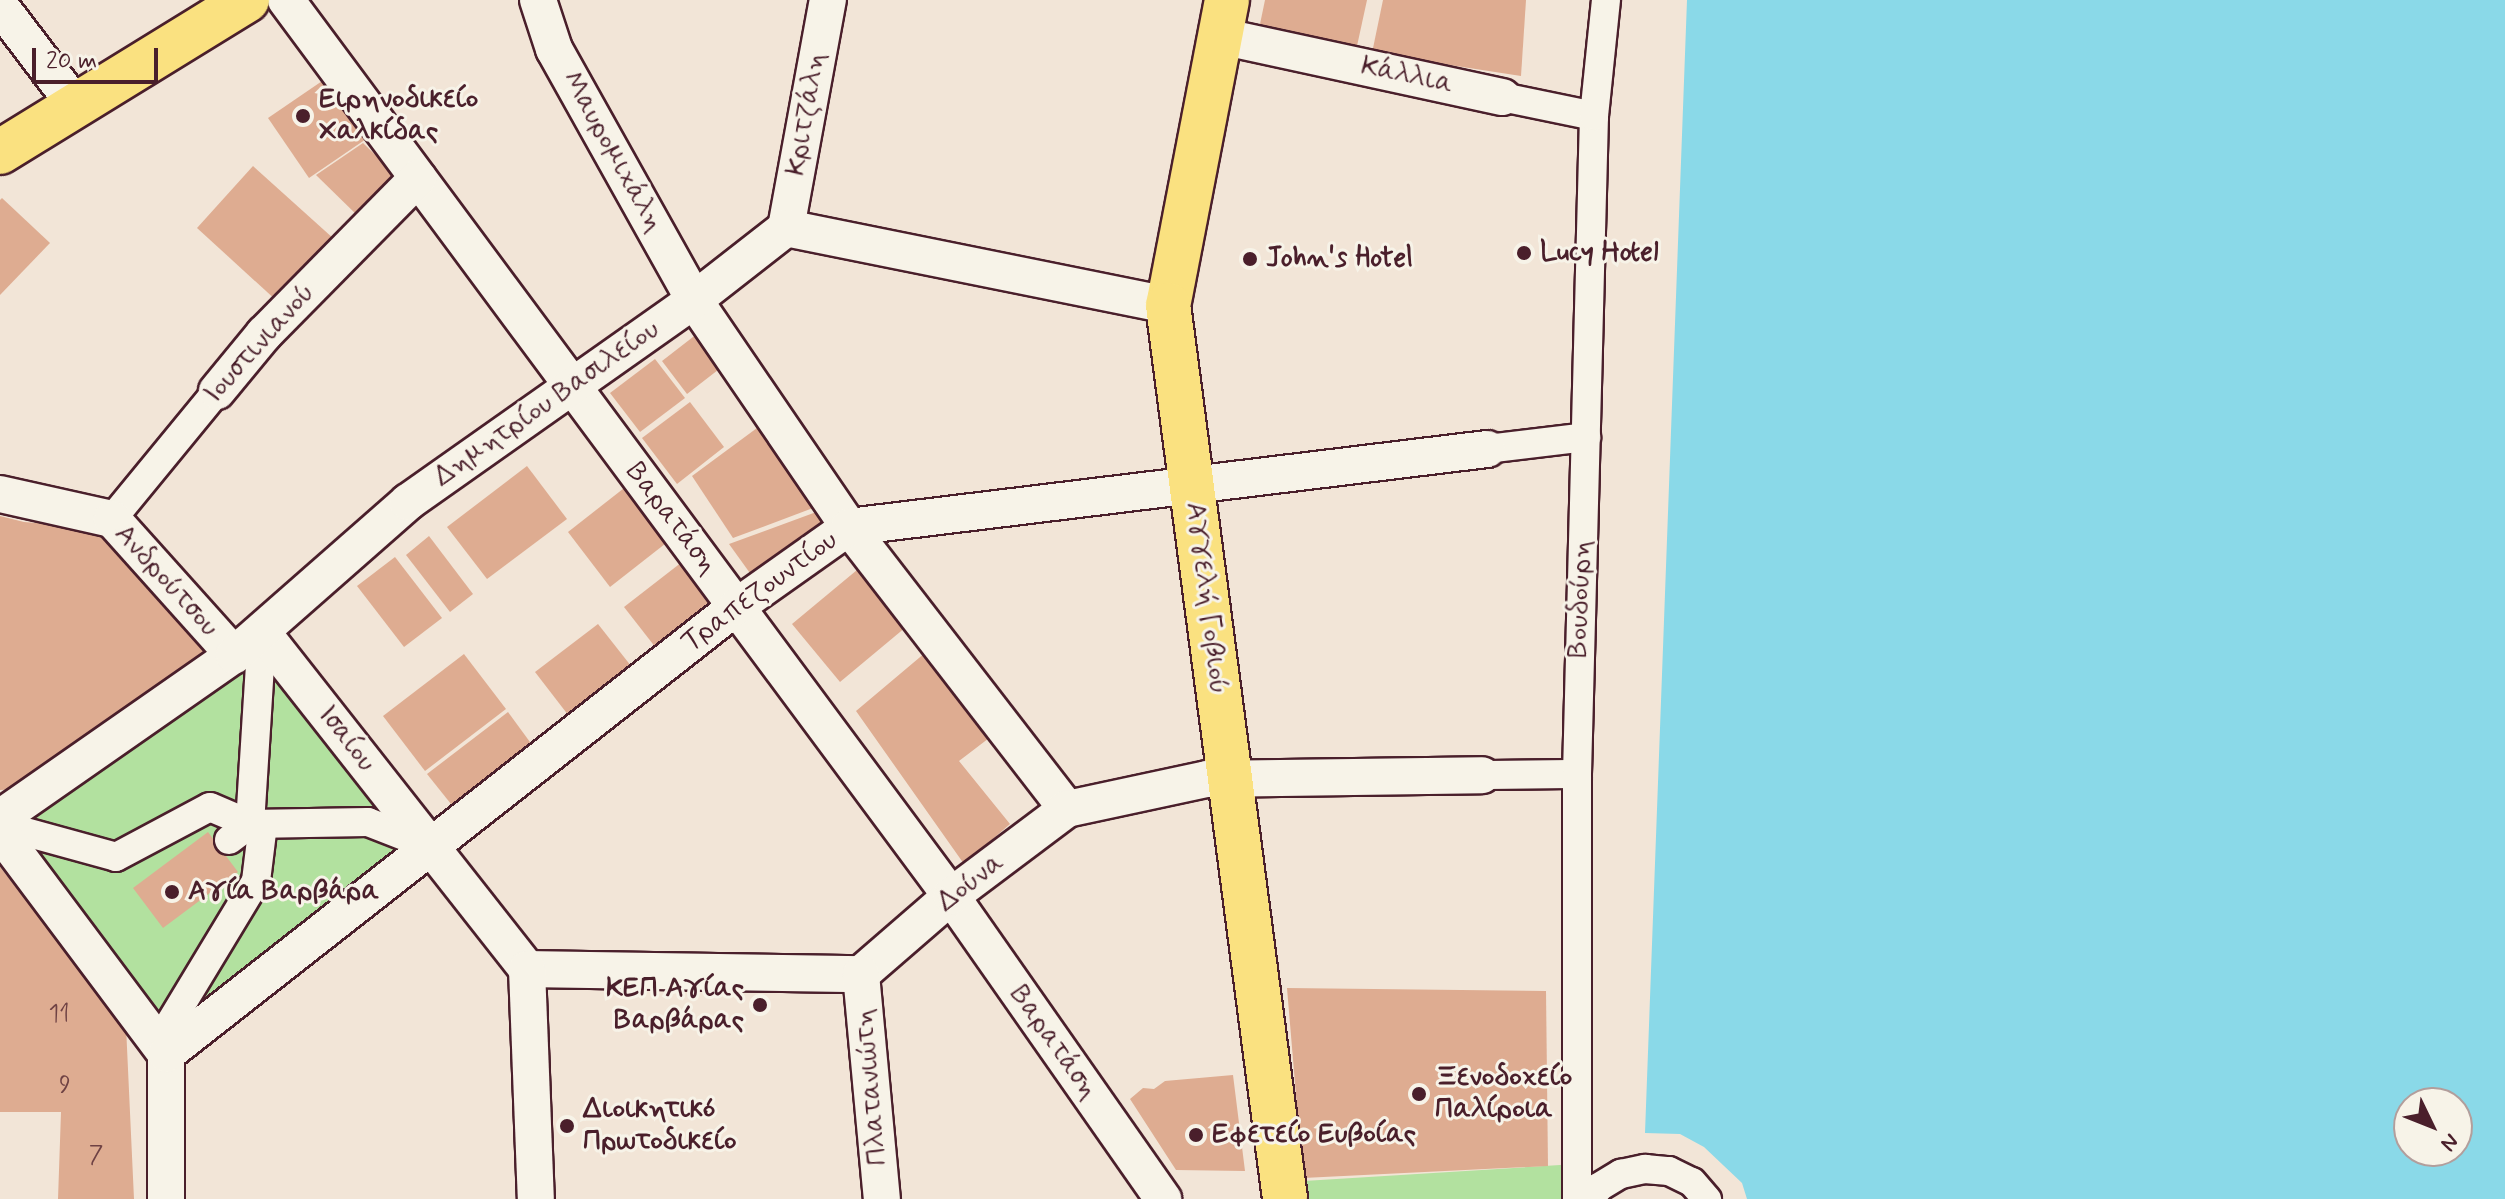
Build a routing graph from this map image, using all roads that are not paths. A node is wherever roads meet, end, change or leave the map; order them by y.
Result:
1 (247, 0) edge
2 (286, 0) edge
3 (538, 0) edge
4 (828, 0) edge
5 (1606, 0) edge
6 (0, 6) edge
7 (1225, 9) edge
8 (1502, 97) joint
9 (74, 103) junction
10 (1594, 116) junction
11 (0, 152) edge
12 (418, 178) junction
13 (786, 228) junction
14 (694, 300) junction
15 (1168, 305) junction
16 (573, 387) junction
17 (217, 391) joint
18 (1586, 437) junction
19 (1487, 449) joint
20 (1191, 485) junction
21 (0, 494) edge
22 (112, 519) junction
23 (849, 527) junction
24 (736, 607) junction
25 (262, 632) junction
26 (234, 655) junction
27 (1577, 774) junction
28 (1482, 775) joint
29 (1229, 777) junction
30 (1067, 809) junction
31 (0, 818) edge
32 (0, 825) edge
33 (248, 829) junction
34 (0, 832) edge
35 (430, 846) junction
36 (951, 896) junction
37 (527, 969) junction
38 (861, 974) junction
39 (162, 1049) junction
40 (166, 1199) edge
41 (536, 1199) edge
42 (882, 1199) edge
43 (1163, 1199) edge
44 (1285, 1199) edge
45 (1577, 1199) edge
46 (1590, 1199) edge
47 (1707, 1199) edge

1 - 9 main road
2 - 12 street, Βαρατάση
3 - 14 street, Μαυρομιχάλη
4 - 13 street, Κριτζάλη
5 - 10 street, Βουδούρη
6 - 9 street
7 - 8 street, Κάλλια
7 - 15 main road, Αγγελή Γοβιού
8 - 10 street, Κάλλια
9 - 11 main road
10 - 18 street, Βουδούρη
12 - 16 street, Βαρατάση
12 - 17 street, Ιουστινιανού
13 - 14 street, Δημητρίου Βασιλείου
13 - 15 street
14 - 16 street, Δημητρίου Βασιλείου
14 - 23 street, Μαυρομιχάλη
15 - 20 main road, Αγγελή Γοβιού
16 - 24 street, Βαρατάση
16 - 25 street, Δημητρίου Βασιλείου
17 - 22 street, Ιουστινιανού
18 - 19 street
18 - 27 street, Βουδούρη
19 - 20 street, Τραπεζουντίου
20 - 23 street, Τραπεζουντίου
20 - 29 main road, Αγγελή Γοβιού
21 - 22 street, Ανδρούτσου
22 - 26 street, Ανδρούτσου
23 - 24 street, Τραπεζουντίου
23 - 30 street, Μαυρομιχάλη
24 - 35 street, Τραπεζουντίου
24 - 36 street, Βαρατάση
25 - 26 street, Δημητρίου Βασιλείου
25 - 33 street
25 - 35 street, Ισαίου
26 - 31 street, Δημητρίου Βασιλείου
27 - 28 street, Δούνα
27 - 45 street, Βουδούρη
28 - 29 street, Δούνα
29 - 30 street, Δούνα
29 - 44 main road, Αγγελή Γοβιού
30 - 36 street, Δούνα
32 - 33 street
33 - 35 street
33 - 39 street
34 - 39 street
35 - 37 street
35 - 39 street, Τραπεζουντίου
36 - 38 street, Δούνα
36 - 43 street, Βαρατάση
37 - 38 street
37 - 41 street
38 - 42 street, Πλατανιώτη
39 - 40 street
46 - 47 street

